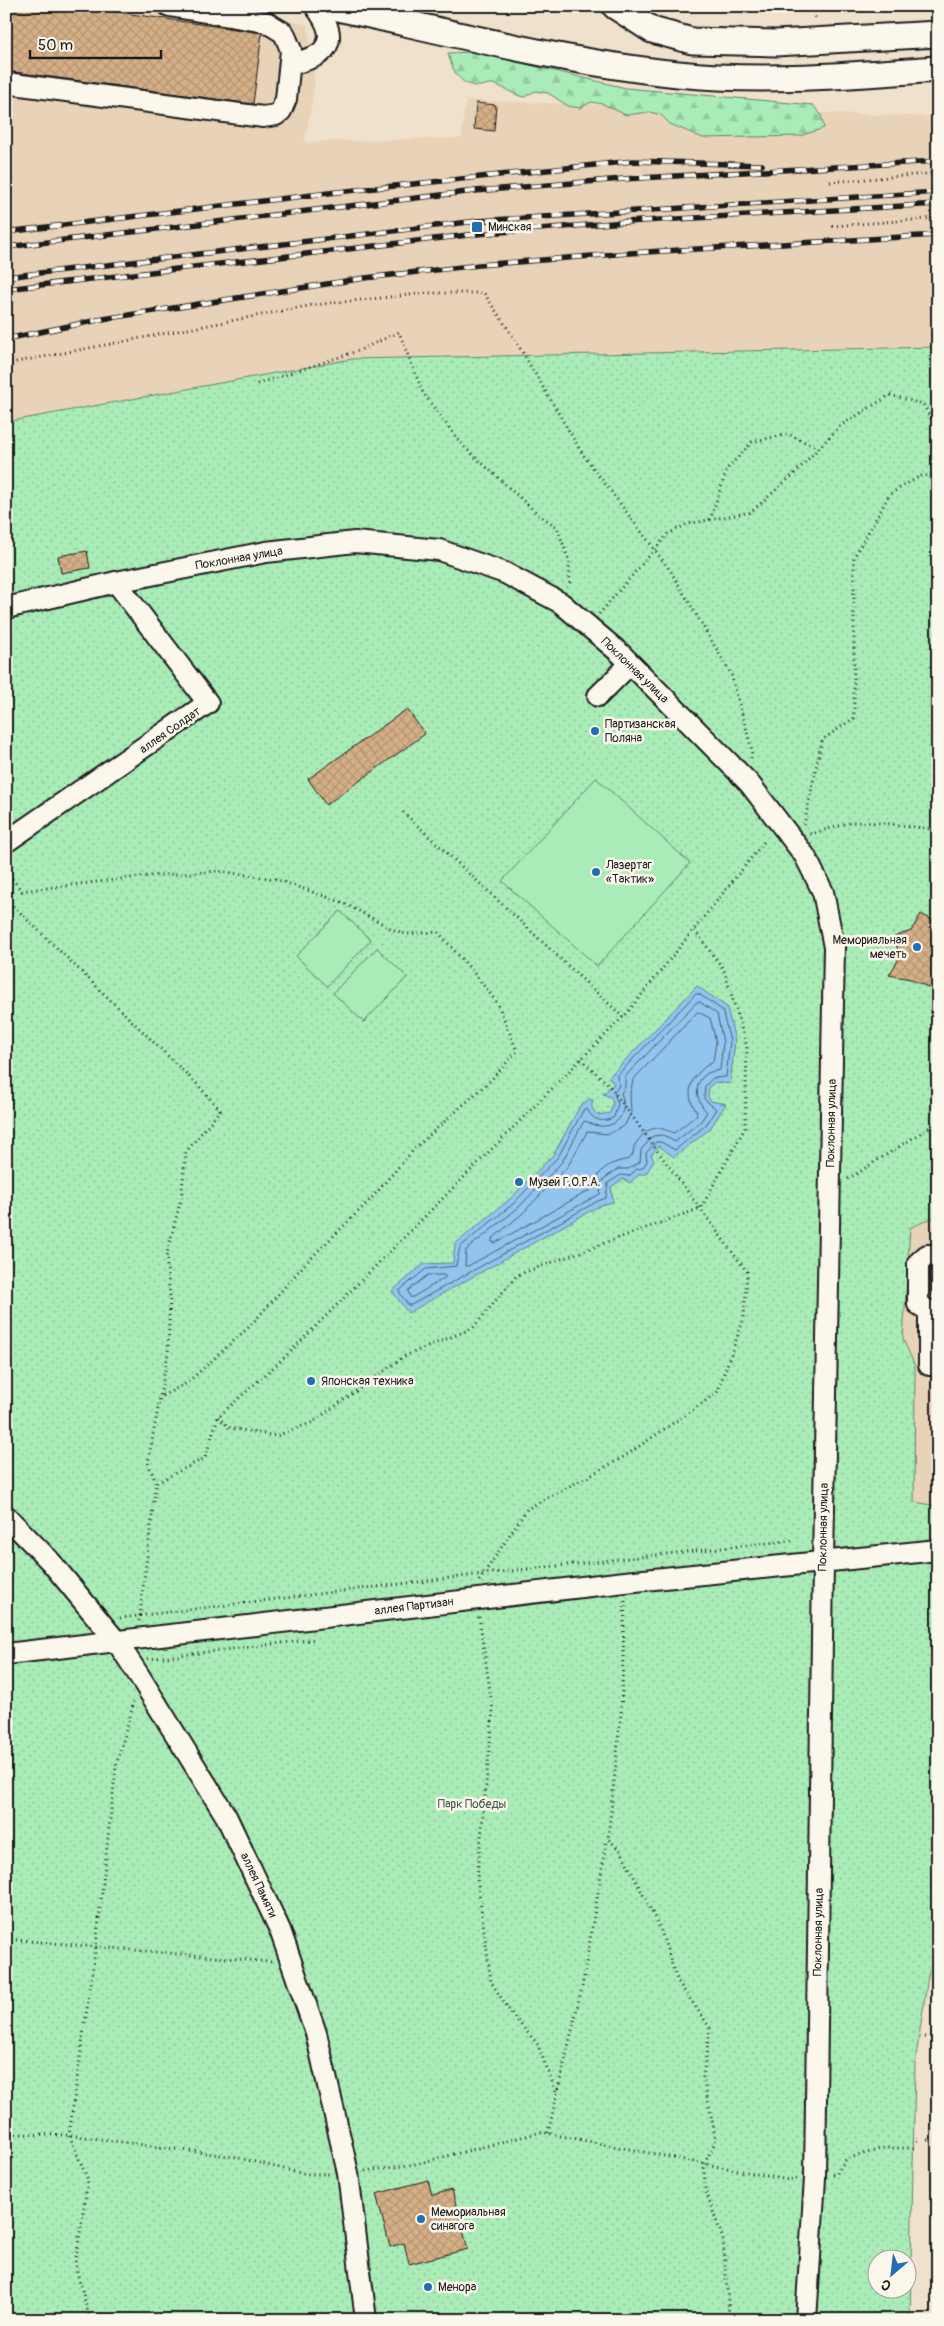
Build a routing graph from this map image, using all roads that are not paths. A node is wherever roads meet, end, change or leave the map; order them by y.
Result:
1 (169, 6) edge
2 (315, 6) edge
3 (330, 6) edge
4 (615, 6) edge
5 (938, 34) edge
6 (290, 65) junction
7 (938, 69) edge
8 (6, 83) edge
9 (116, 582) junction
10 (6, 608) edge
11 (630, 664) junction
12 (598, 696) dead end
13 (6, 842) edge
14 (938, 1255) edge
15 (934, 1312) edge
16 (938, 1365) edge
17 (6, 1516) edge
18 (938, 1550) edge
19 (823, 1562) junction
20 (117, 1642) junction
21 (6, 1654) edge
22 (366, 2320) edge
23 (806, 2320) edge

1 - 6 street
2 - 6 street
3 - 7 main road
4 - 5 main road
6 - 8 street
9 - 10 street, Поклонная улица
9 - 11 street, Поклонная улица
9 - 13 street, аллея Солдат
11 - 12 street
11 - 19 street, Поклонная улица
14 - 15 street
15 - 16 street
17 - 20 street, аллея Памяти
18 - 19 street, аллея Партизан
19 - 20 street, аллея Партизан
19 - 23 street, Поклонная улица
20 - 21 street, аллея Партизан
20 - 22 street, аллея Памяти

